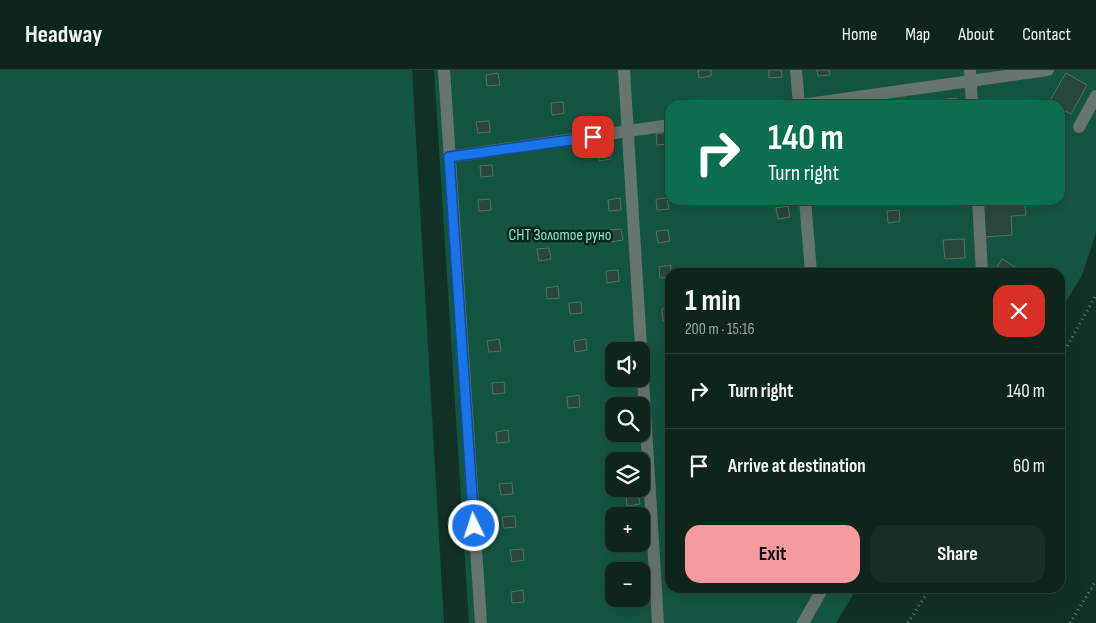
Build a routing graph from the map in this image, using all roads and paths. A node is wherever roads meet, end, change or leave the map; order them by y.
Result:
1 (444, 70) edge
2 (624, 70) edge
3 (796, 70) edge
4 (1048, 70) edge
5 (971, 76) edge
6 (1096, 96) edge
7 (799, 100) edge
8 (829, 100) edge
9 (972, 100) edge
10 (665, 126) edge
11 (1079, 127) dead end
12 (629, 132) junction
13 (449, 157) junction
14 (805, 205) edge
15 (978, 205) edge
16 (810, 268) edge
17 (982, 268) edge
18 (1096, 295) edge
19 (1065, 350) edge
20 (1096, 581) edge
21 (820, 593) edge
22 (927, 593) edge
23 (480, 623) edge
24 (658, 623) edge
25 (803, 623) edge
26 (908, 623) edge
27 (1070, 623) edge

1 - 13 lane
2 - 12 lane
3 - 7 lane
4 - 5 lane
5 - 8 lane
5 - 9 lane
6 - 11 lane
10 - 12 lane
12 - 13 lane
12 - 24 lane
13 - 23 lane
14 - 16 lane
15 - 17 lane
18 - 19 path
20 - 27 path
21 - 25 lane
22 - 26 path

